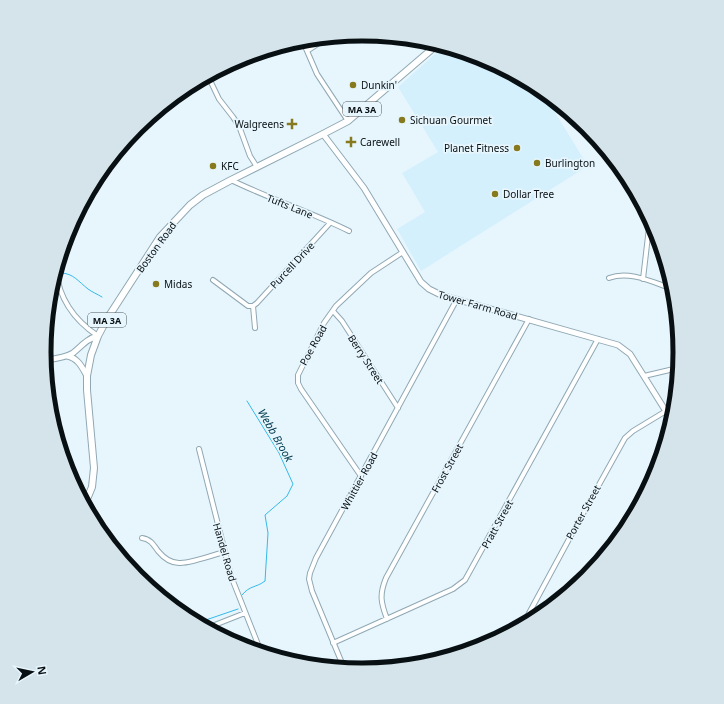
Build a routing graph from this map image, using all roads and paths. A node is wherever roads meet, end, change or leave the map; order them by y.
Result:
1 (318, 45) edge
2 (305, 46) edge
3 (432, 49) edge
4 (306, 51) junction
5 (210, 81) edge
6 (348, 121) junction
7 (323, 134) junction
8 (257, 167) junction
9 (231, 180) junction
10 (330, 223) junction
11 (648, 231) edge
12 (349, 232) dead end
13 (403, 252) junction
14 (609, 278) dead end
15 (642, 279) junction
16 (213, 280) dead end
17 (59, 284) edge
18 (666, 286) edge
19 (458, 299) junction
20 (253, 306) junction
21 (333, 311) junction
22 (529, 319) junction
23 (255, 328) dead end
24 (98, 336) junction
25 (598, 339) junction
26 (67, 356) junction
27 (51, 359) edge
28 (672, 369) edge
29 (87, 376) junction
30 (644, 376) junction
31 (398, 408) junction
32 (666, 411) joint
33 (199, 449) dead end
34 (361, 476) junction
35 (88, 498) edge
36 (142, 538) dead end
37 (224, 552) junction
38 (245, 613) junction
39 (528, 615) edge
40 (386, 619) junction
41 (214, 625) edge
42 (334, 643) junction
43 (258, 644) edge
44 (342, 662) edge

1 - 4 street
2 - 4 street
3 - 6 main road, Boston Road / MA 3A
4 - 6 street
5 - 8 street
6 - 7 main road, Boston Road / MA 3A
7 - 8 main road, Boston Road / MA 3A
7 - 13 street, Tower Farm Road
8 - 9 main road, Boston Road / MA 3A
9 - 10 street, Tufts Lane
9 - 24 main road, Boston Road / MA 3A
10 - 12 street, Tufts Lane
10 - 20 street, Purcell Drive
11 - 15 street
13 - 19 street, Tower Farm Road
13 - 21 street, Poe Road
14 - 15 street
15 - 18 street
16 - 20 street
17 - 24 street
19 - 22 street, Tower Farm Road
19 - 31 street, Whittier Road
20 - 23 street
21 - 31 street, Berry Street
21 - 34 street, Poe Road
22 - 25 street, Tower Farm Road
22 - 40 street, Frost Street
24 - 26 street
24 - 29 main road, Boston Road / MA 3A
25 - 30 street, Tower Farm Road
25 - 40 street, Pratt Street
26 - 27 street
26 - 29 street
28 - 30 street
29 - 35 main road, Boston Road / MA 3A
30 - 32 street, Tower Farm Road
31 - 34 street, Whittier Road
32 - 39 street, Porter Street
33 - 37 street, Handel Road
34 - 42 street, Whittier Road
36 - 37 street
37 - 38 street, Handel Road
38 - 41 street
38 - 43 street, Handel Road
40 - 42 street, Pratt Street
42 - 44 street, Whittier Road

